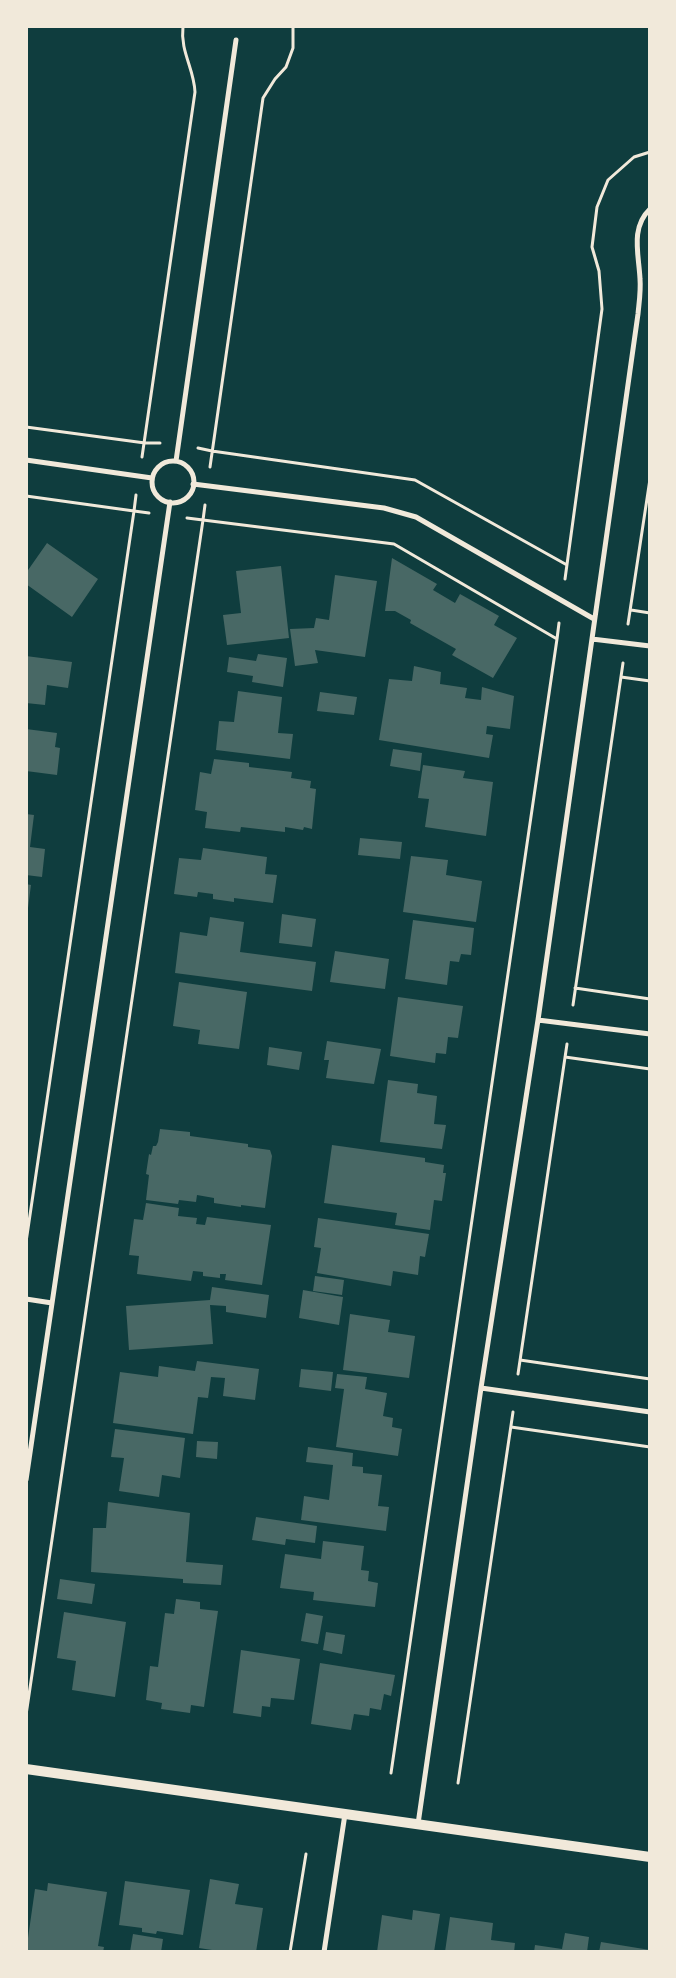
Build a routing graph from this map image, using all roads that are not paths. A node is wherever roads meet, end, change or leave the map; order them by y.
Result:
1 (236, 40) dead end
2 (650, 209) edge
3 (26, 460) edge
4 (176, 461) junction
5 (152, 478) junction
6 (194, 484) junction
7 (170, 502) junction
8 (594, 619) junction
9 (592, 639) junction
10 (650, 646) edge
11 (538, 1020) junction
12 (650, 1034) edge
13 (26, 1299) edge
14 (52, 1303) junction
15 (481, 1388) junction
16 (650, 1412) edge
17 (26, 1480) edge
18 (26, 1769) edge
19 (345, 1813) junction
20 (418, 1824) junction
21 (650, 1857) edge
22 (324, 1952) edge

1 - 4 street
2 - 8 street
3 - 5 street
4 - 5 street
4 - 6 street
5 - 7 street
6 - 7 street
6 - 8 street
7 - 14 street
8 - 9 street
9 - 10 street
9 - 11 street
11 - 12 street
11 - 15 street
13 - 14 street
14 - 17 street
15 - 16 street
15 - 20 street
18 - 19 main road
19 - 20 main road
19 - 22 street
20 - 21 main road

